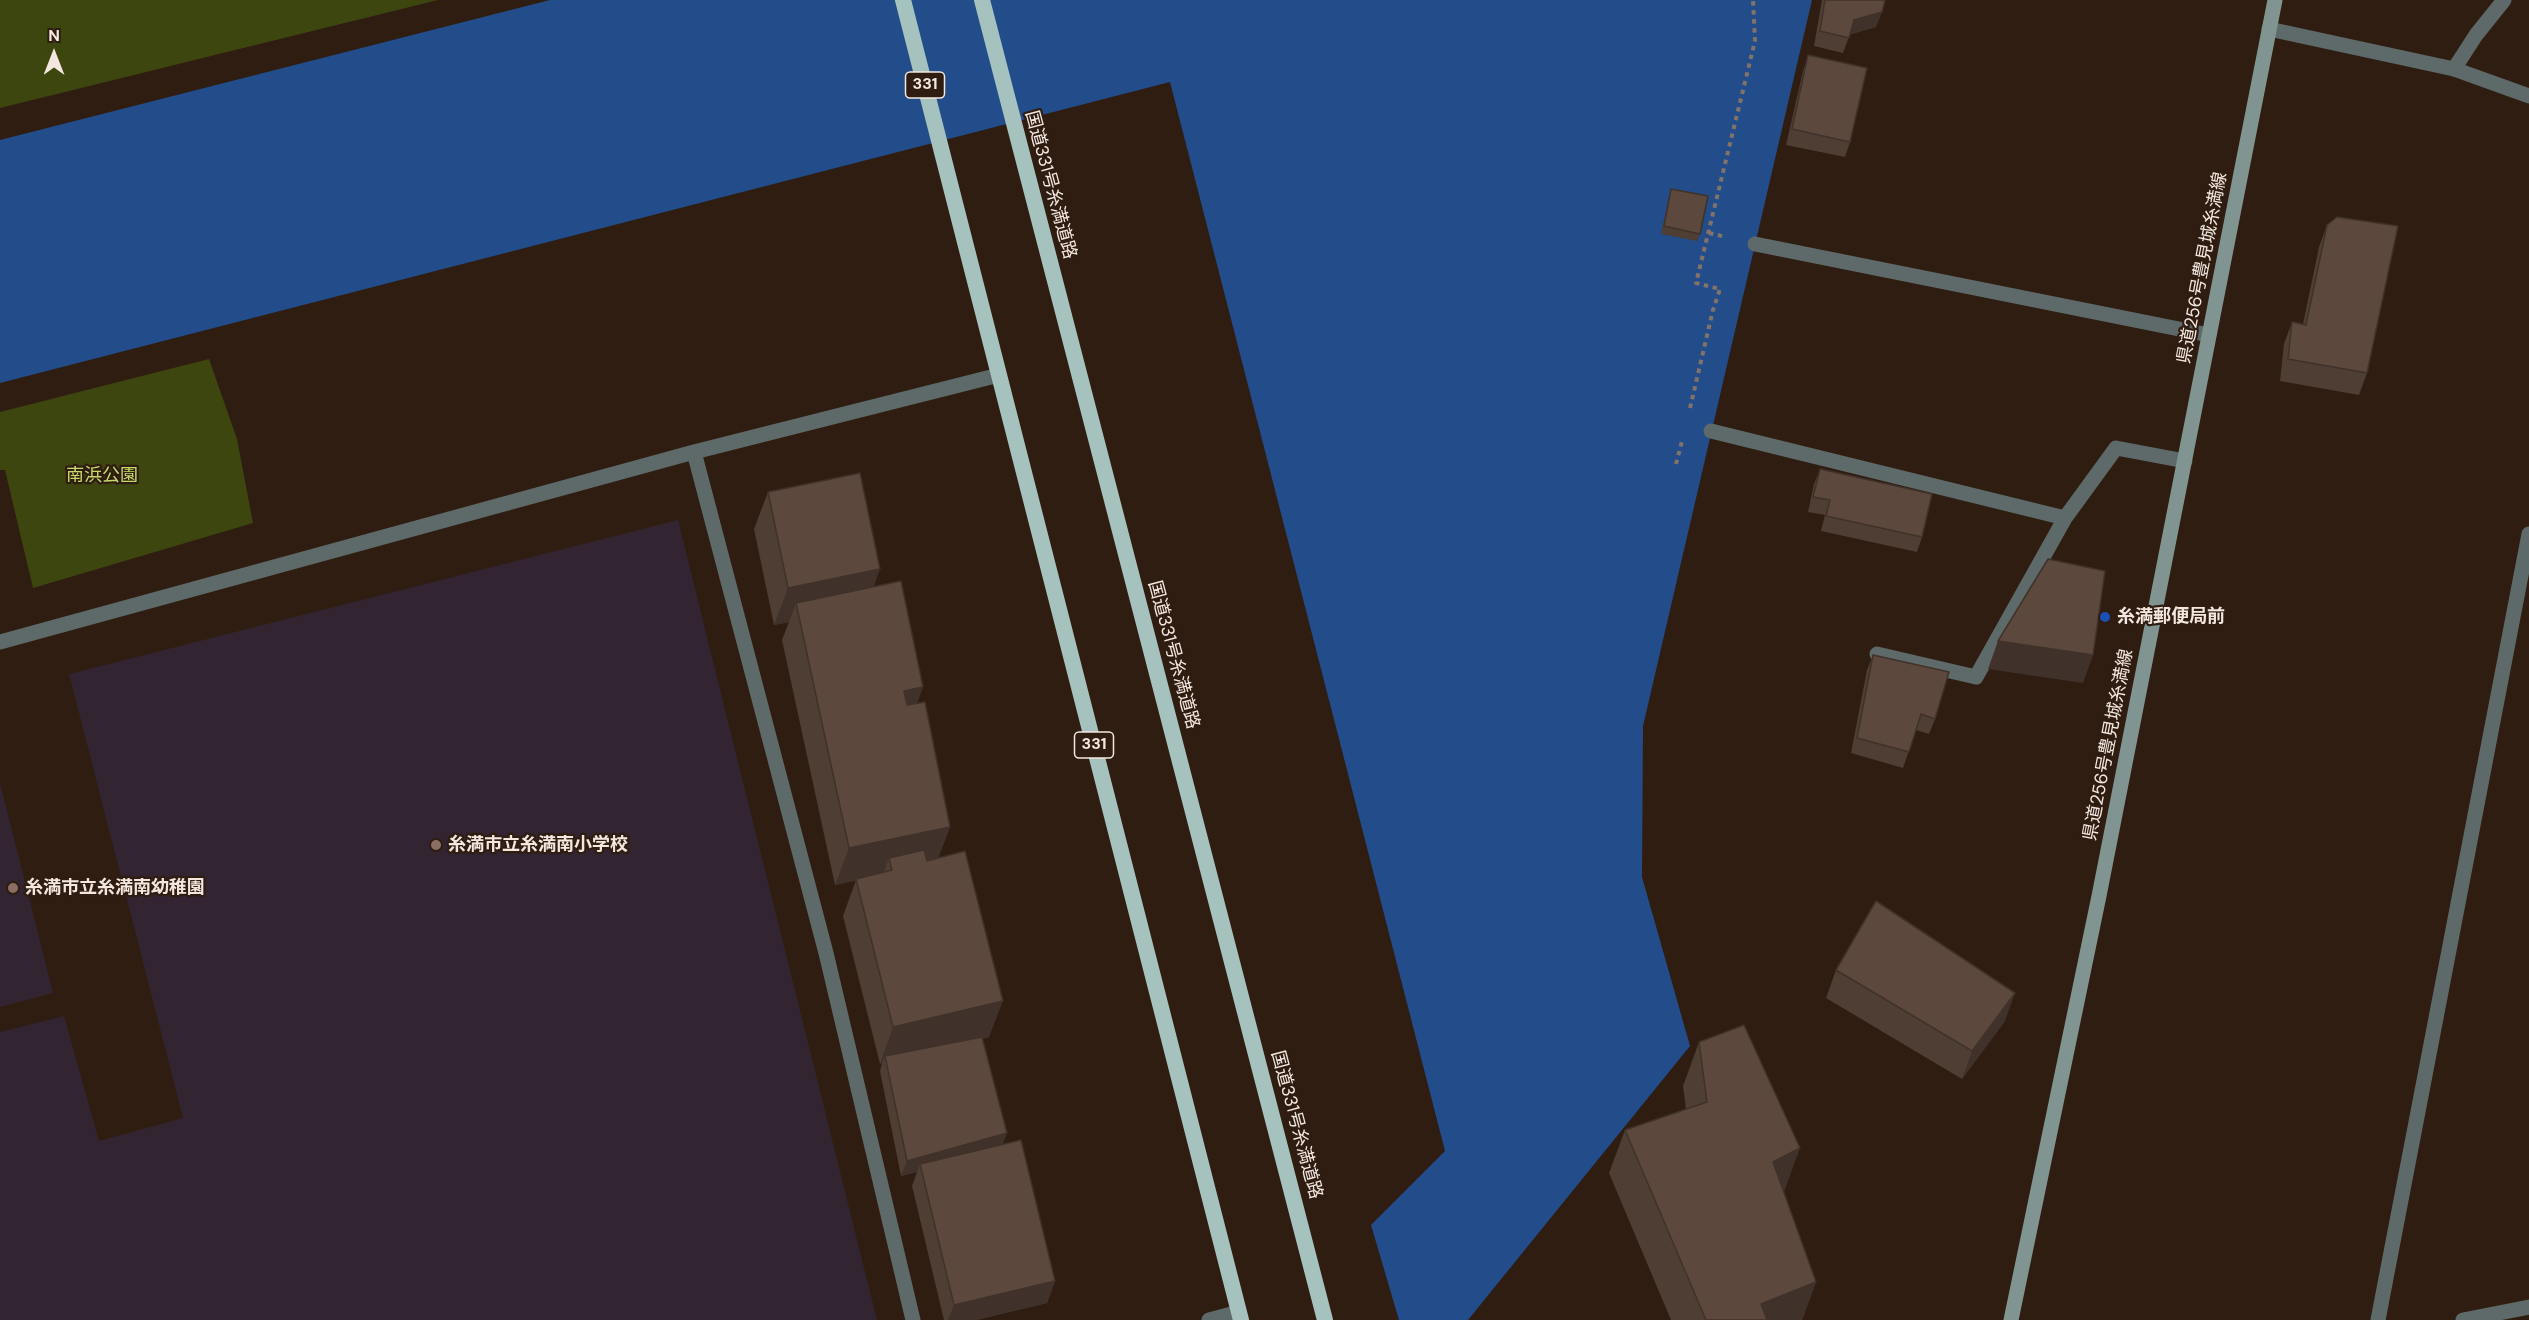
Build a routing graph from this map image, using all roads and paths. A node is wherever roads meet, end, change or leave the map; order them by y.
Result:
1 (903, 0) edge
2 (982, 0) edge
3 (1753, 0) edge
4 (2275, 0) edge
5 (2504, 0) edge
6 (2269, 29) junction
7 (2454, 69) junction
8 (2529, 96) edge
9 (1755, 244) dead end
10 (2209, 335) junction
11 (999, 375) junction
12 (1689, 413) dead end
13 (1711, 431) dead end
14 (1683, 435) dead end
15 (694, 452) junction
16 (2185, 460) junction
17 (1676, 464) dead end
18 (2066, 518) junction
19 (2529, 534) edge
20 (0, 642) edge
21 (1877, 654) edge
22 (2529, 1307) edge
23 (1240, 1316) edge
24 (913, 1320) edge
25 (1209, 1320) edge
26 (1324, 1320) edge
27 (2012, 1320) edge
28 (2378, 1320) edge
29 (2463, 1320) edge

1 - 11 highway, 331
2 - 26 highway, 国道331号糸満道路
3 - 12 path
4 - 6 main road, 県道256号豊見城糸満線
5 - 7 street
6 - 7 street
6 - 10 main road, 県道256号豊見城糸満線
7 - 8 street
9 - 10 street
10 - 16 main road, 県道256号豊見城糸満線
11 - 15 street
11 - 23 highway, 331
13 - 18 street
14 - 17 path
15 - 20 street
15 - 24 street
16 - 18 street
16 - 27 main road, 県道256号豊見城糸満線
18 - 21 street
19 - 28 street
22 - 29 street
23 - 25 street

